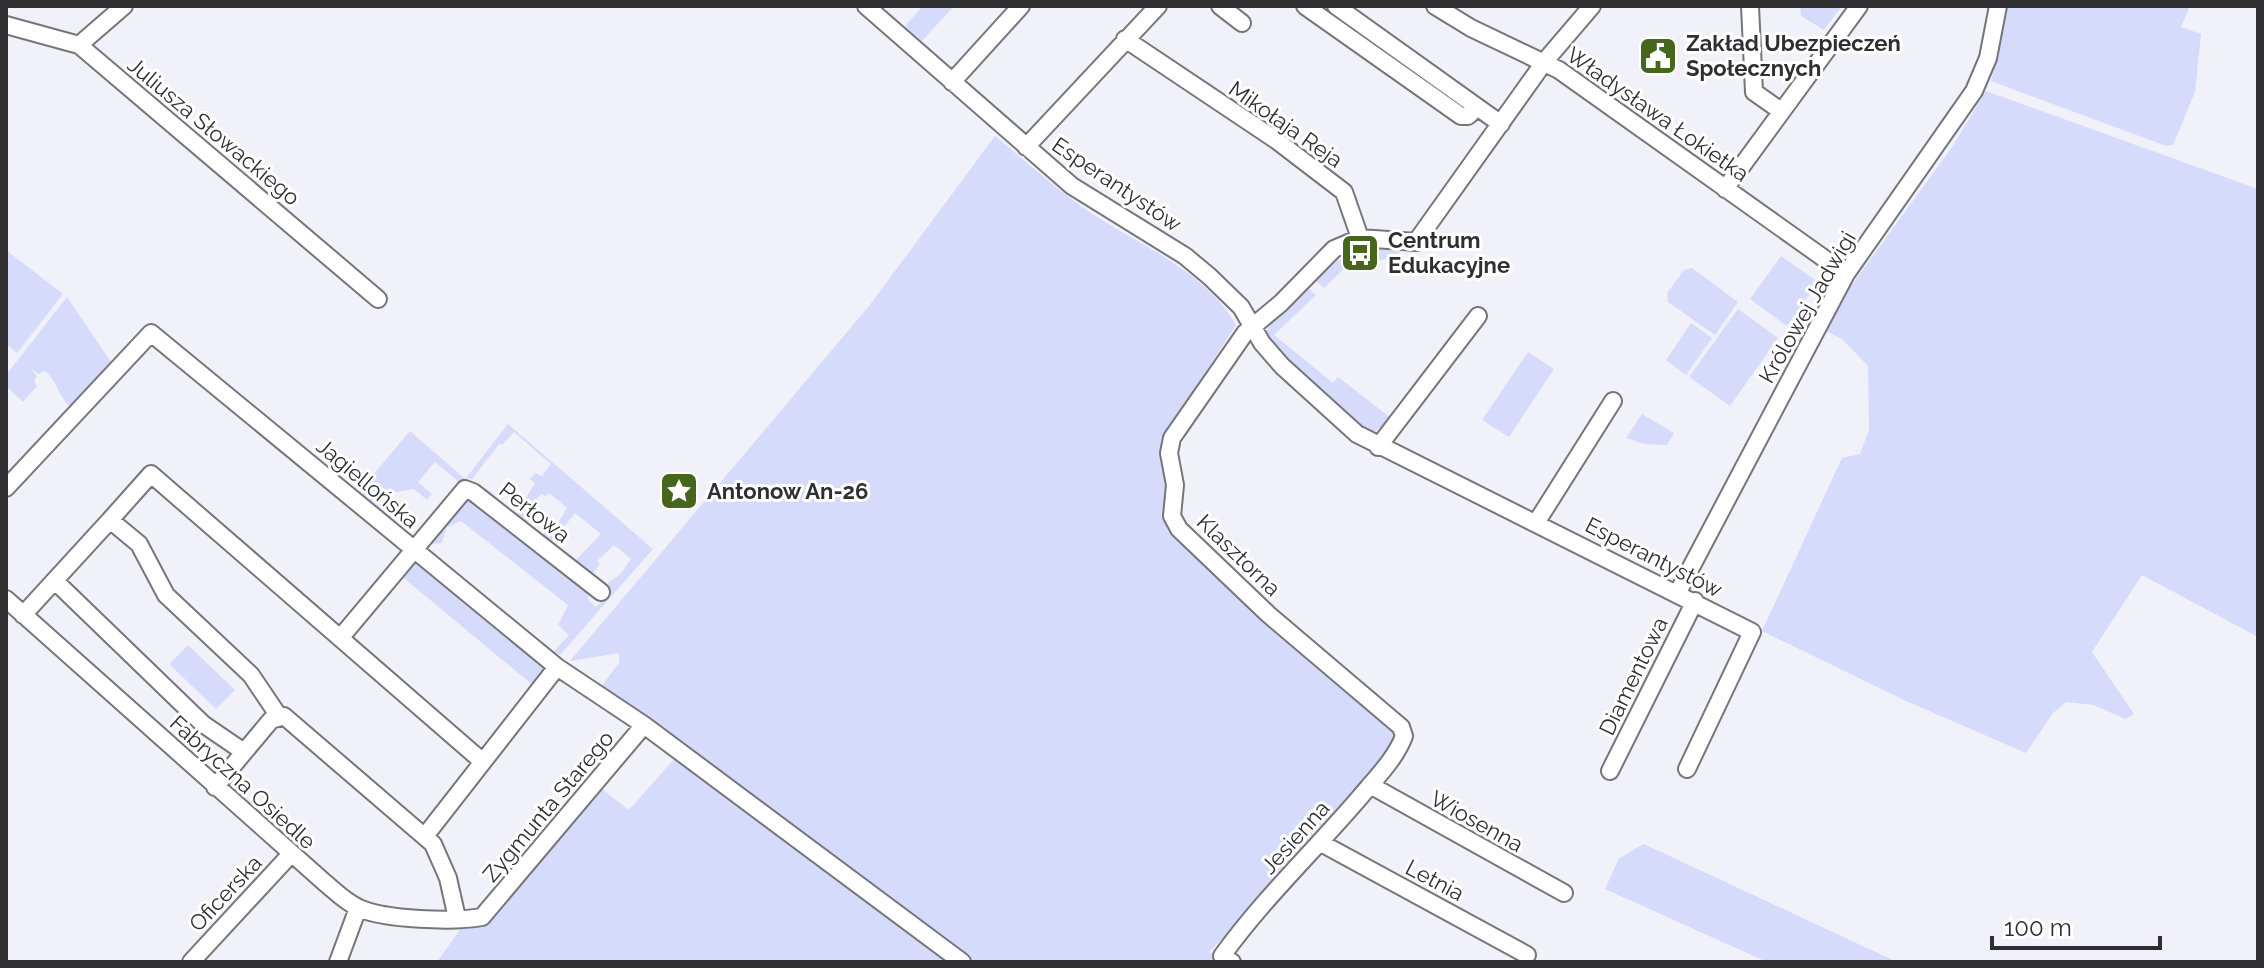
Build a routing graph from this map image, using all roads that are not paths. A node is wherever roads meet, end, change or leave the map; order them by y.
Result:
1 (124, 6) edge
2 (866, 6) edge
3 (1021, 6) edge
4 (1158, 6) edge
5 (1220, 6) edge
6 (1305, 6) edge
7 (1336, 6) edge
8 (1435, 6) edge
9 (1592, 6) edge
10 (1750, 6) edge
11 (1859, 6) edge
12 (1998, 6) edge
13 (1242, 23) dead end
14 (6, 25) edge
15 (1125, 39) junction
16 (79, 45) junction
17 (1545, 61) junction
18 (952, 82) junction
19 (1477, 107) junction
20 (1781, 111) junction
21 (1501, 124) junction
22 (1026, 147) junction
23 (1725, 189) junction
24 (1360, 238) junction
25 (1846, 274) junction
26 (378, 299) dead end
27 (1478, 316) dead end
28 (1252, 326) junction
29 (1613, 401) dead end
30 (1378, 447) junction
31 (6, 488) edge
32 (110, 520) junction
33 (1536, 523) junction
34 (414, 550) junction
35 (55, 581) junction
36 (601, 592) dead end
37 (1678, 592) junction
38 (6, 599) edge
39 (1695, 601) junction
40 (23, 615) junction
41 (341, 637) junction
42 (557, 667) junction
43 (278, 715) junction
44 (644, 725) junction
45 (1404, 736) joint
46 (244, 752) junction
47 (483, 762) junction
48 (1687, 769) dead end
49 (1610, 771) dead end
50 (1370, 785) junction
51 (215, 787) junction
52 (425, 836) junction
53 (1321, 843) junction
54 (291, 854) junction
55 (1564, 893) dead end
56 (358, 908) junction
57 (485, 914) joint
58 (457, 918) junction
59 (1527, 955) dead end
60 (191, 962) edge
61 (338, 962) edge
62 (962, 962) edge
63 (1232, 962) edge

1 - 16 street
2 - 18 street, Esperantystów
3 - 18 street
4 - 15 street
5 - 13 street
6 - 19 street
7 - 19 street
8 - 17 street, Władysława Łokietka
9 - 17 street
10 - 20 street
11 - 20 street
12 - 25 street, Królowej Jadwigi
14 - 16 street, Juliusza Słowackiego
15 - 22 street
15 - 24 street, Mikołaja Reja
16 - 26 street, Juliusza Słowackiego
17 - 21 street
17 - 23 street, Władysława Łokietka
18 - 22 street, Esperantystów
19 - 21 street
20 - 23 street
21 - 24 street
22 - 28 street, Esperantystów
23 - 25 street, Władysława Łokietka
24 - 28 street
25 - 37 street, Królowej Jadwigi
27 - 30 street
28 - 30 street, Esperantystów
28 - 45 street, Klasztorna
29 - 33 street
30 - 33 street, Esperantystów
31 - 34 street, Jagiellońska
32 - 35 street
32 - 41 street
32 - 43 street
33 - 37 street, Esperantystów
34 - 36 street, Perłowa
34 - 41 street
34 - 42 street, Jagiellońska
35 - 40 street
35 - 46 street
37 - 39 street, Esperantystów
38 - 40 street, Fabryczna Osiedle
39 - 48 street, Esperantystów
39 - 49 street, Diamentowa
40 - 51 street, Fabryczna Osiedle
41 - 47 street
42 - 44 street, Jagiellońska
42 - 47 street
43 - 46 street
43 - 52 street
44 - 57 street, Zygmunta Starego
44 - 62 street, Jagiellońska
45 - 50 street, Jesienna
46 - 51 street
47 - 52 street
50 - 53 street, Jesienna
50 - 55 street, Wiosenna
51 - 54 street, Fabryczna Osiedle
52 - 58 street
53 - 59 street, Letnia
53 - 63 street, Jesienna
54 - 56 street, Fabryczna Osiedle
54 - 60 street, Oficerska
56 - 58 street, Fabryczna Osiedle
56 - 61 street
57 - 58 street, Fabryczna Osiedle

